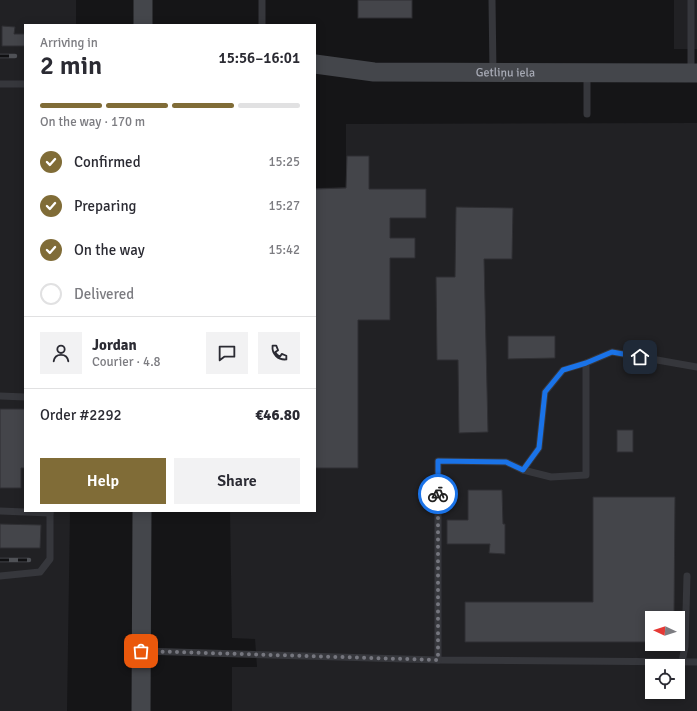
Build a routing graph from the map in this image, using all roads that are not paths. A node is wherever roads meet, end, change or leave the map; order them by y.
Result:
1 (143, 0) edge
2 (262, 0) edge
3 (492, 0) edge
4 (691, 0) edge
5 (143, 24) edge
6 (262, 24) edge
7 (694, 32) edge
8 (316, 64) edge
9 (493, 72) junction
10 (587, 72) junction
11 (694, 72) edge
12 (0, 84) edge
13 (24, 84) edge
14 (587, 114) dead end
15 (586, 363) junction
16 (697, 367) edge
17 (0, 396) edge
18 (24, 397) edge
19 (523, 470) junction
20 (0, 511) edge
21 (24, 511) edge
22 (50, 512) edge
23 (142, 512) edge
24 (0, 576) edge
25 (687, 576) dead end
26 (141, 651) junction
27 (683, 659) edge
28 (438, 660) junction
29 (645, 662) edge
30 (685, 662) edge
31 (697, 662) edge
32 (141, 711) edge

1 - 5 street
2 - 6 lane
3 - 9 lane
4 - 7 lane
7 - 11 lane
8 - 9 street, Getliņu iela
9 - 10 street, Getliņu iela
10 - 11 street, Getliņu iela
10 - 14 lane
12 - 13 lane
15 - 16 lane
15 - 19 lane
15 - 19 lane
17 - 18 lane
19 - 28 lane
20 - 21 lane
22 - 24 lane
23 - 26 street
25 - 27 lane
26 - 28 lane
26 - 32 street
28 - 29 lane
30 - 31 lane

